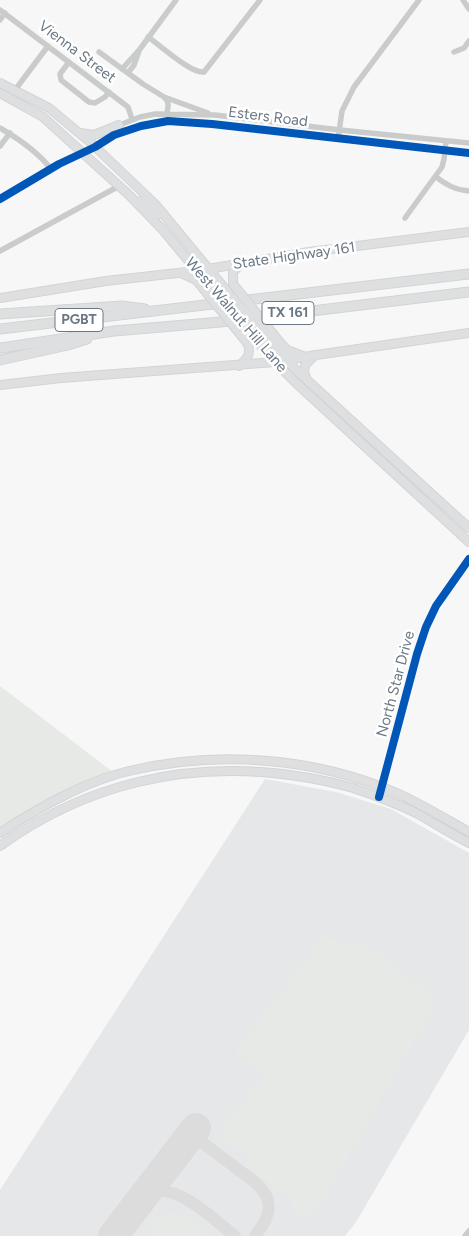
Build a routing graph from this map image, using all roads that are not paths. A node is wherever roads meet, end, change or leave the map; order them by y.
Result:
1 (176, 0) edge
2 (260, 0) edge
3 (419, 0) edge
4 (463, 0) edge
5 (469, 8) edge
6 (2, 12) edge
7 (0, 20) edge
8 (148, 37) junction
9 (469, 41) edge
10 (48, 46) junction
11 (140, 49) junction
12 (99, 52) dead end
13 (454, 52) dead end
14 (69, 62) junction
15 (122, 69) junction
16 (128, 73) junction
17 (0, 83) edge
18 (15, 90) junction
19 (109, 92) junction
20 (0, 93) edge
21 (164, 97) junction
22 (167, 113) junction
23 (215, 115) junction
24 (132, 119) junction
25 (168, 121) junction
26 (265, 121) junction
27 (119, 125) junction
28 (0, 128) edge
29 (264, 130) junction
30 (340, 130) junction
31 (78, 132) junction
32 (10, 134) junction
33 (338, 139) junction
34 (446, 141) junction
35 (469, 143) edge
36 (92, 144) junction
37 (0, 146) edge
38 (444, 151) junction
39 (82, 152) junction
40 (469, 153) edge
41 (51, 169) junction
42 (436, 177) junction
43 (118, 186) junction
44 (469, 191) edge
45 (129, 195) junction
46 (0, 199) edge
47 (163, 213) junction
48 (405, 218) dead end
49 (469, 232) edge
50 (0, 251) edge
51 (182, 253) junction
52 (242, 263) junction
53 (208, 269) junction
54 (196, 270) junction
55 (175, 273) junction
56 (466, 274) edge
57 (467, 292) edge
58 (0, 298) edge
59 (157, 311) junction
60 (0, 314) edge
61 (0, 329) edge
62 (114, 331) junction
63 (469, 333) edge
64 (0, 348) edge
65 (316, 355) junction
66 (304, 357) junction
67 (0, 360) edge
68 (287, 360) junction
69 (275, 362) junction
70 (239, 366) junction
71 (307, 380) junction
72 (0, 385) edge
73 (349, 419) junction
74 (343, 425) junction
75 (469, 528) edge
76 (469, 542) edge
77 (469, 559) edge
78 (381, 787) junction
79 (379, 797) junction
80 (469, 832) edge
81 (0, 834) edge
82 (469, 843) edge
83 (0, 846) edge
84 (469, 1231) edge
85 (465, 1236) edge

1 - 8 street
2 - 8 street
3 - 30 street
4 - 5 street
6 - 7 street
6 - 10 street, Vienna Street
8 - 11 street
9 - 13 street
10 - 14 street, Vienna Street
10 - 18 street
11 - 15 street
11 - 16 street
12 - 15 street
14 - 19 street, Vienna Street
14 - 19 street
15 - 16 street
16 - 21 street
17 - 18 main road, West Walnut Hill Lane
18 - 31 main road, West Walnut Hill Lane
19 - 24 street, Vienna Street
20 - 39 main road, West Walnut Hill Lane
21 - 22 street
21 - 23 street
22 - 23 street, Esters Road
22 - 24 street, Esters Road
22 - 25 street
23 - 26 street, Esters Road
24 - 27 street, Esters Road
25 - 29 street, Esters Road
25 - 36 street, Esters Road
26 - 29 street
26 - 30 street, Esters Road
27 - 31 main road
27 - 36 street, Esters Road
28 - 32 street
29 - 33 street, Esters Road
30 - 33 street
30 - 34 street, Esters Road
31 - 36 main road, West Walnut Hill Lane
32 - 37 street
32 - 41 street
33 - 38 street, Esters Road
34 - 35 street, Esters Road
34 - 38 street
36 - 39 street, Esters Road
36 - 47 main road, West Walnut Hill Lane
38 - 40 street, Esters Road
38 - 42 street
39 - 41 street
39 - 43 main road, West Walnut Hill Lane
41 - 46 street
42 - 44 street
42 - 48 street
43 - 45 main road, West Walnut Hill Lane
43 - 50 street
45 - 47 main road
45 - 51 main road, West Walnut Hill Lane
47 - 53 main road, West Walnut Hill Lane
49 - 52 main road, State Highway 161
51 - 54 main road, West Walnut Hill Lane
51 - 55 main road
52 - 53 main road, State Highway 161
52 - 66 main road, bridge
53 - 54 main road, State Highway 161
53 - 68 main road, West Walnut Hill Lane, bridge
54 - 55 main road, State Highway 161
54 - 69 main road, West Walnut Hill Lane, bridge
55 - 58 main road, State Highway 161
55 - 70 main road, bridge
56 - 59 highway, TX 161
57 - 62 highway, TX 161
59 - 60 highway
59 - 61 highway, PGBT
62 - 64 highway, PGBT
62 - 67 highway
63 - 65 main road
65 - 66 main road
65 - 71 main road
66 - 68 main road
68 - 69 main road
68 - 71 main road, West Walnut Hill Lane
69 - 70 main road
69 - 74 main road, West Walnut Hill Lane
70 - 72 main road
71 - 73 main road, West Walnut Hill Lane
73 - 74 main road
73 - 75 main road, West Walnut Hill Lane
74 - 76 main road, West Walnut Hill Lane
77 - 78 street, North Star Drive
78 - 79 street, North Star Drive
78 - 80 main road
78 - 81 main road
79 - 82 main road
79 - 83 main road
84 - 85 street

